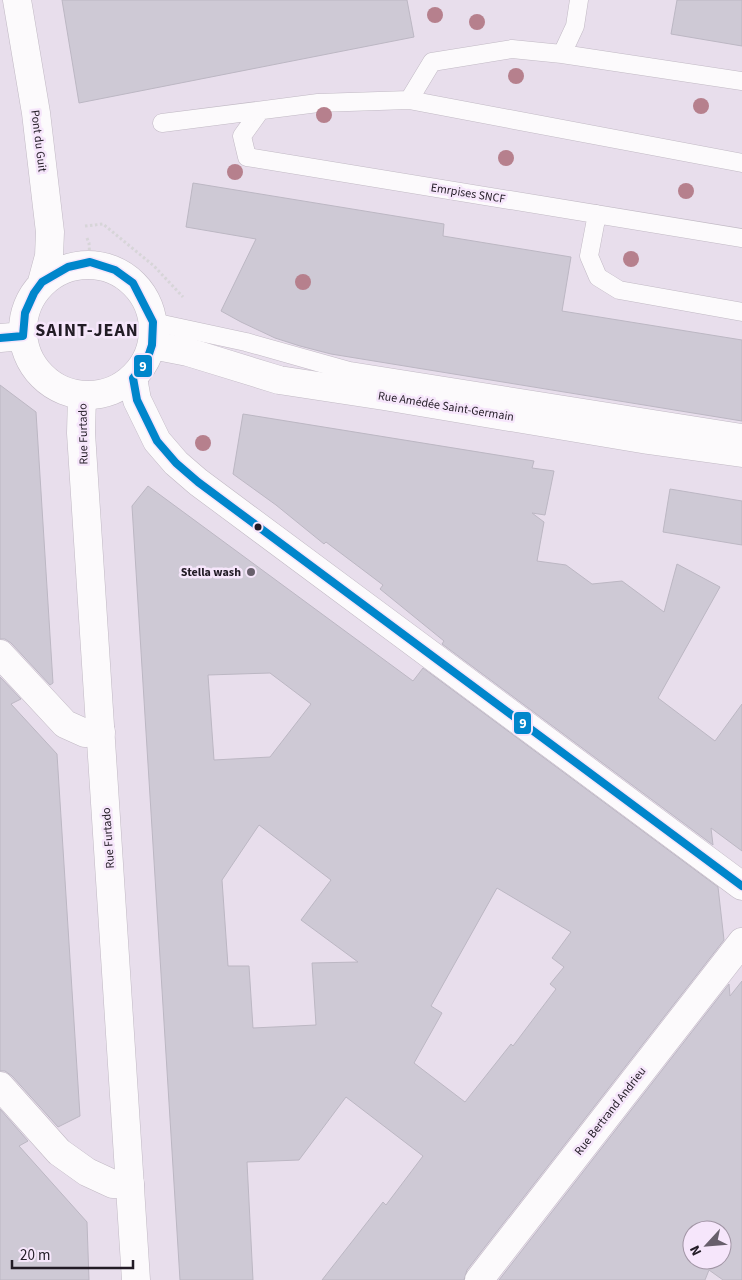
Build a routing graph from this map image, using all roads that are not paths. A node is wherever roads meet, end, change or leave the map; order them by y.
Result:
1 (17, 0) edge
2 (579, 0) edge
3 (562, 54) junction
4 (742, 81) edge
5 (409, 100) junction
6 (260, 110) junction
7 (162, 123) dead end
8 (742, 162) edge
9 (597, 214) junction
10 (742, 238) edge
11 (42, 282) junction
12 (742, 312) edge
13 (153, 334) junction
14 (12, 337) edge
15 (133, 378) junction
16 (82, 396) junction
17 (742, 433) edge
18 (742, 453) edge
19 (0, 654) edge
20 (101, 732) junction
21 (742, 886) edge
22 (742, 942) edge
23 (0, 1086) edge
24 (130, 1184) junction
25 (136, 1280) edge
26 (479, 1280) edge

1 - 11 street, Pont du Guit
2 - 3 lane
3 - 4 lane
3 - 5 lane
5 - 6 lane
5 - 8 lane
6 - 7 lane
6 - 9 lane, Emrpises SNCF
9 - 10 lane, Emrpises SNCF
9 - 12 lane
11 - 13 street
11 - 14 street
13 - 15 street
13 - 17 lane, Rue Amédée Saint-Germain
13 - 18 street, Rue Amédée Saint-Germain
14 - 16 street
15 - 16 street
15 - 21 street
16 - 20 street, Rue Furtado
19 - 20 street
20 - 24 street, Rue Furtado
22 - 26 street, Rue Bertrand Andrieu
23 - 24 street
24 - 25 street, Rue Furtado

